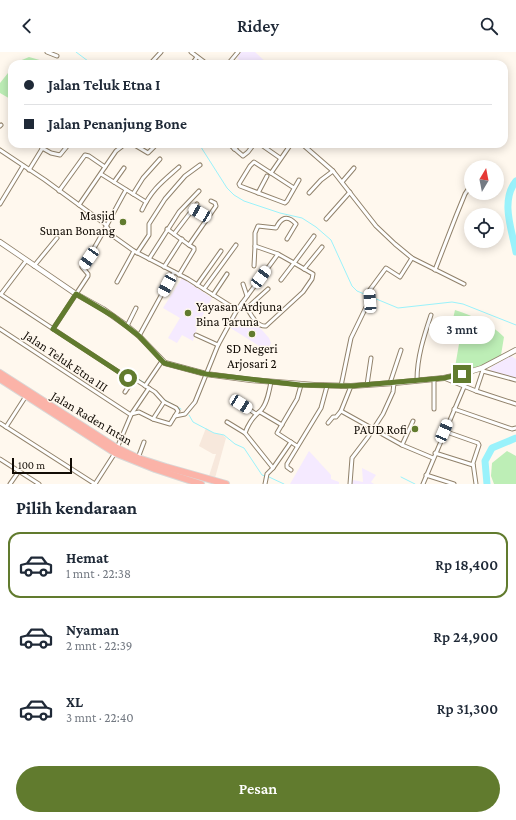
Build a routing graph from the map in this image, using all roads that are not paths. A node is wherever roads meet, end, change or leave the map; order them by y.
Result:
1 (47, 52) edge
2 (160, 52) edge
3 (191, 52) edge
4 (238, 52) edge
5 (57, 56) dead end
6 (197, 57) junction
7 (153, 60) edge
8 (195, 60) edge
9 (201, 60) edge
10 (231, 60) edge
11 (42, 148) joint
12 (66, 148) edge
13 (120, 148) edge
14 (140, 148) edge
15 (153, 148) edge
16 (250, 148) edge
17 (266, 148) edge
18 (288, 148) edge
19 (307, 148) edge
20 (234, 149) edge
21 (0, 150) edge
22 (280, 158) junction
23 (160, 159) dead end
24 (200, 165) dead end
25 (23, 166) junction
26 (105, 167) junction
27 (179, 167) dead end
28 (124, 168) dead end
29 (354, 168) dead end
30 (28, 170) junction
31 (333, 171) junction
32 (271, 173) junction
33 (100, 174) junction
34 (267, 176) dead end
35 (299, 180) dead end
36 (114, 182) junction
37 (342, 182) junction
38 (294, 188) junction
39 (126, 190) junction
40 (59, 191) junction
41 (199, 191) dead end
42 (350, 192) junction
43 (258, 193) junction
44 (309, 193) dead end
45 (133, 194) junction
46 (464, 196) edge
47 (211, 201) dead end
48 (146, 202) junction
49 (0, 204) edge
50 (197, 204) dead end
51 (79, 205) junction
52 (193, 209) junction
53 (142, 210) dead end
54 (207, 218) junction
55 (326, 219) dead end
56 (106, 226) junction
57 (167, 229) junction
58 (174, 234) junction
59 (314, 236) dead end
60 (57, 238) dead end
61 (182, 240) junction
62 (287, 240) dead end
63 (0, 242) edge
64 (236, 244) dead end
65 (189, 245) junction
66 (255, 246) junction
67 (322, 247) dead end
68 (221, 251) dead end
69 (136, 252) junction
70 (278, 254) junction
71 (412, 258) junction
72 (149, 259) junction
73 (26, 261) junction
74 (294, 262) junction
75 (34, 266) junction
76 (254, 266) dead end
77 (164, 267) junction
78 (304, 268) junction
79 (435, 270) junction
80 (174, 272) junction
81 (179, 274) junction
82 (227, 274) dead end
83 (281, 280) dead end
84 (117, 282) dead end
85 (243, 284) dead end
86 (464, 284) dead end
87 (197, 285) junction
88 (204, 289) junction
89 (268, 289) dead end
90 (0, 294) edge
91 (76, 294) junction
92 (213, 295) junction
93 (247, 296) junction
94 (242, 303) junction
95 (136, 308) dead end
96 (247, 308) junction
97 (237, 310) junction
98 (430, 314) dead end
99 (126, 326) junction
100 (0, 329) edge
101 (53, 329) junction
102 (196, 335) dead end
103 (139, 336) junction
104 (218, 345) junction
105 (401, 350) dead end
106 (515, 350) edge
107 (371, 358) dead end
108 (162, 361) junction
109 (483, 370) junction
110 (0, 373) edge
111 (206, 374) junction
112 (128, 378) dead end
113 (444, 378) junction
114 (0, 379) edge
115 (434, 379) junction
116 (417, 380) junction
117 (516, 380) edge
118 (270, 382) junction
119 (392, 383) junction
120 (146, 385) junction
121 (300, 385) junction
122 (367, 385) junction
123 (327, 386) junction
124 (342, 386) junction
125 (351, 386) junction
126 (464, 387) junction
127 (149, 388) junction
128 (476, 391) junction
129 (125, 392) dead end
130 (26, 396) junction
131 (164, 402) junction
132 (241, 404) dead end
133 (516, 404) edge
134 (434, 409) dead end
135 (454, 410) junction
136 (341, 411) junction
137 (258, 413) junction
138 (131, 415) junction
139 (175, 416) junction
140 (153, 419) junction
141 (413, 421) dead end
142 (227, 422) dead end
143 (0, 423) edge
144 (328, 423) dead end
145 (282, 424) junction
146 (6, 427) junction
147 (514, 428) edge
148 (373, 429) junction
149 (444, 431) junction
150 (245, 433) junction
151 (144, 442) dead end
152 (291, 442) junction
153 (402, 445) junction
154 (297, 446) junction
155 (116, 451) junction
156 (435, 453) junction
157 (138, 458) junction
158 (433, 458) junction
159 (0, 459) edge
160 (473, 465) junction
161 (273, 468) junction
162 (291, 470) dead end
163 (19, 471) junction
164 (426, 475) junction
165 (203, 482) edge
166 (10, 484) edge
167 (39, 484) edge
168 (95, 484) edge
169 (226, 484) edge
170 (265, 484) edge
171 (350, 484) edge
172 (423, 484) edge
173 (454, 484) edge
174 (476, 484) edge

1 - 5 street
2 - 7 street
3 - 6 street
4 - 10 street
6 - 8 street
6 - 9 street
11 - 12 street
11 - 30 street
13 - 26 street
14 - 15 street
16 - 20 street
17 - 22 street
18 - 22 street
19 - 31 street
21 - 25 street
22 - 32 street
23 - 45 street
24 - 69 street
25 - 30 street
25 - 49 street
26 - 33 street
26 - 40 street
27 - 48 street
28 - 36 street
29 - 37 street
30 - 40 street
31 - 37 street
31 - 44 street
32 - 38 street
32 - 43 street
33 - 36 street
33 - 51 street
34 - 43 street
35 - 38 street
36 - 39 street
37 - 42 street
38 - 43 street
39 - 45 street
39 - 56 street
40 - 51 street
41 - 57 street
42 - 55 street
42 - 71 street
45 - 48 street
46 - 79 street
47 - 54 street
48 - 53 street
50 - 52 street
51 - 56 street
52 - 54 street
52 - 58 street
54 - 65 street
56 - 69 street
56 - 91 street
57 - 58 street
57 - 72 street
58 - 61 street
59 - 74 street
60 - 75 street
61 - 65 street
61 - 77 street
62 - 66 street
63 - 73 street
64 - 88 street
65 - 81 street
66 - 70 street
66 - 76 street
67 - 78 street
68 - 87 street
69 - 72 street
69 - 84 street
70 - 74 street
70 - 93 street
71 - 79 street
71 - 124 street
72 - 77 street
73 - 75 street
73 - 90 street
74 - 78 street
74 - 83 street
75 - 91 street
77 - 80 street
78 - 96 street
79 - 86 street
80 - 81 street
80 - 103 street
81 - 87 street
82 - 92 street
85 - 93 street
87 - 88 street
88 - 92 street
89 - 96 street
90 - 101 street
91 - 99 street
91 - 101 street
92 - 97 street
93 - 94 street
94 - 96 street
94 - 97 street
95 - 99 street
97 - 104 street
98 - 116 street
99 - 103 street
100 - 138 street, Jalan Teluk Etna III
101 - 112 street
102 - 104 street
103 - 108 street
104 - 111 street
105 - 119 street
106 - 109 street
107 - 122 street
108 - 111 street
108 - 120 street
109 - 113 street
109 - 117 street
109 - 128 street
110 - 155 highway, Jalan Raden Intan
111 - 118 street
111 - 139 street
113 - 115 street
113 - 126 street
114 - 130 highway, Jalan Raden Intan
115 - 116 street
115 - 134 street
116 - 119 street
118 - 121 street
118 - 137 street
119 - 122 street
119 - 148 street
120 - 127 street
120 - 129 street
121 - 123 street
121 - 145 street
122 - 125 street
123 - 124 street
123 - 154 street
124 - 125 street
125 - 136 street
126 - 128 street
126 - 135 street
127 - 131 street
127 - 138 street
128 - 133 street
130 - 146 street
130 - 155 highway, Jalan Raden Intan
131 - 139 street
131 - 140 street
132 - 137 street
135 - 147 street
135 - 149 street
136 - 144 street
136 - 148 street
137 - 145 street
137 - 150 street
138 - 140 street
138 - 155 street
139 - 140 street
141 - 153 street
142 - 150 street
143 - 146 street
145 - 152 street
146 - 168 street
148 - 153 street
148 - 171 street
149 - 156 street
149 - 160 street
150 - 161 street
151 - 157 street
152 - 154 street
152 - 161 street
153 - 158 street
154 - 162 street
155 - 157 highway, Jalan Raden Intan
155 - 165 highway, Jalan Raden Intan
155 - 168 street
156 - 158 street
156 - 160 street
157 - 165 highway, Jalan Raden Intan
158 - 164 street
159 - 163 street
160 - 174 street
161 - 170 street
163 - 166 street
163 - 167 street
164 - 172 street
164 - 173 street
165 - 169 highway, Jalan Raden Intan

